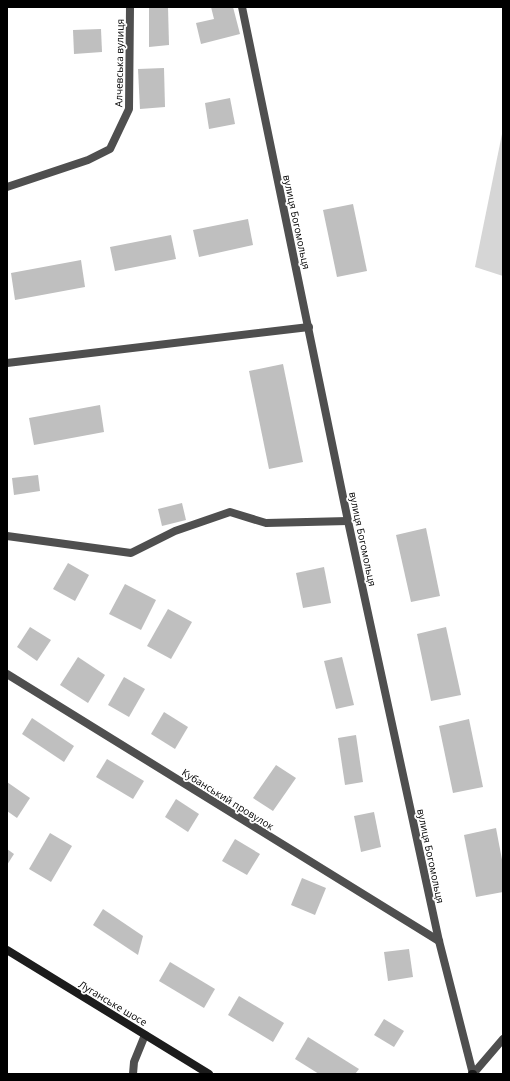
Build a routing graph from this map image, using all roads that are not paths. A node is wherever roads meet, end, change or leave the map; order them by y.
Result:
1 (130, 7) edge
2 (242, 7) edge
3 (7, 187) edge
4 (309, 327) junction
5 (7, 363) edge
6 (348, 521) junction
7 (7, 536) edge
8 (7, 674) edge
9 (439, 941) junction
10 (7, 950) edge
11 (145, 1035) junction
12 (503, 1038) edge
13 (133, 1074) edge
14 (209, 1074) edge
15 (472, 1074) edge

1 - 3 street, Алчевська вулиця
2 - 4 street, вулиця Богомольця
4 - 5 street
4 - 6 street, вулиця Богомольця
6 - 7 street
6 - 9 street, вулиця Богомольця
8 - 9 street, Кубанський провулок
9 - 15 street, вулиця Богомольця
10 - 11 main road, Луганське шосе
11 - 13 street
11 - 14 main road, Луганське шосе
12 - 15 street

